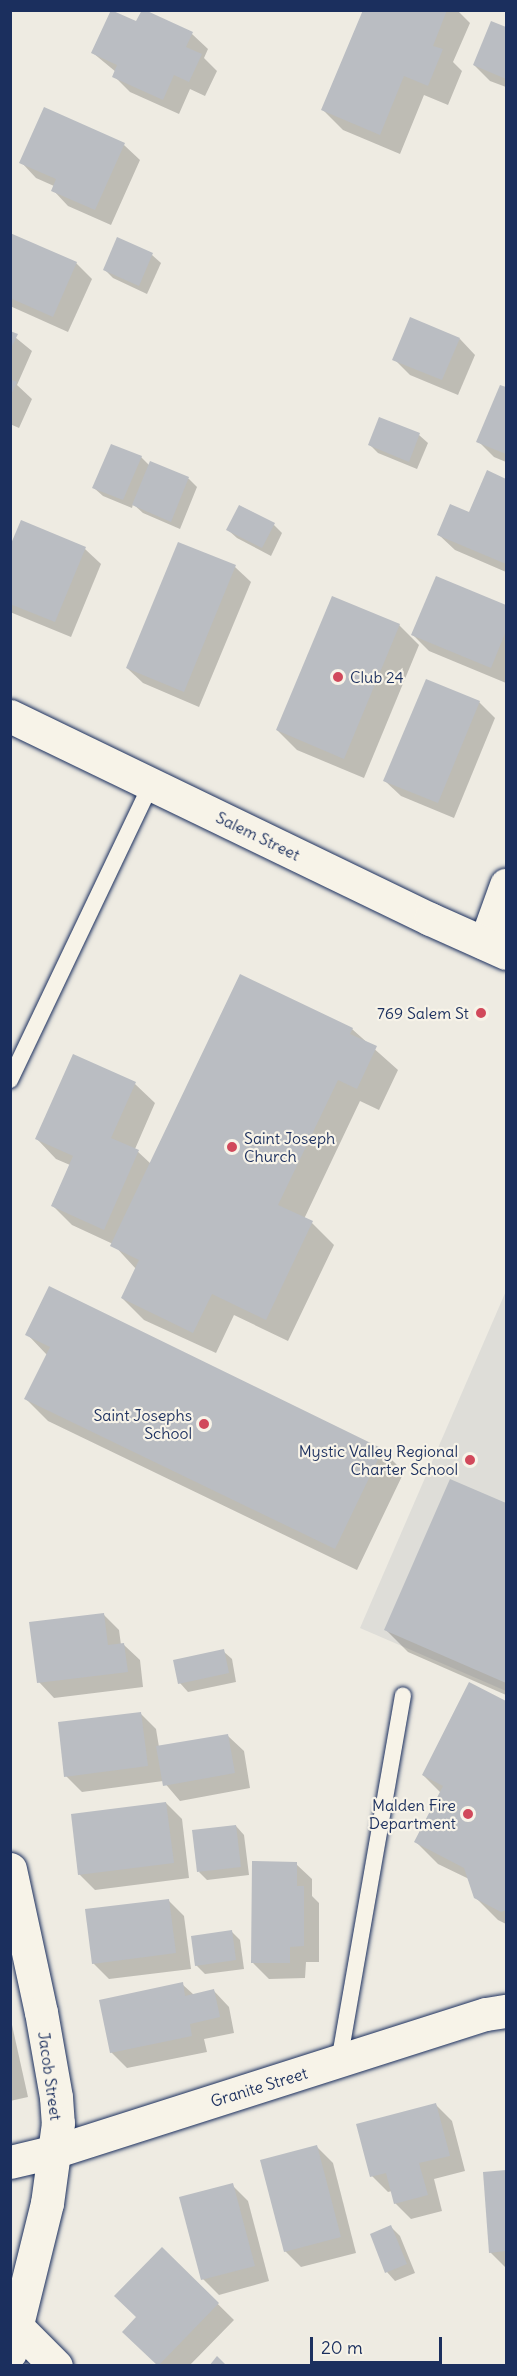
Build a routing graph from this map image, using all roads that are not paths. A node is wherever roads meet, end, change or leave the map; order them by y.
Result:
1 (10, 716) edge
2 (151, 784) junction
3 (507, 885) edge
4 (496, 948) edge
5 (10, 1080) edge
6 (403, 1696) dead end
7 (10, 1869) edge
8 (507, 2011) edge
9 (339, 2062) junction
10 (56, 2151) junction
11 (10, 2162) edge
12 (14, 2340) edge
13 (56, 2366) edge

1 - 2 street, Salem Street
2 - 4 street, Salem Street
2 - 5 lane
3 - 4 street
6 - 9 lane
7 - 10 street, Jacob Street
8 - 9 street, Granite Street
9 - 10 street, Granite Street
10 - 11 street, Granite Street
10 - 12 street, Jacob Street
12 - 13 street

